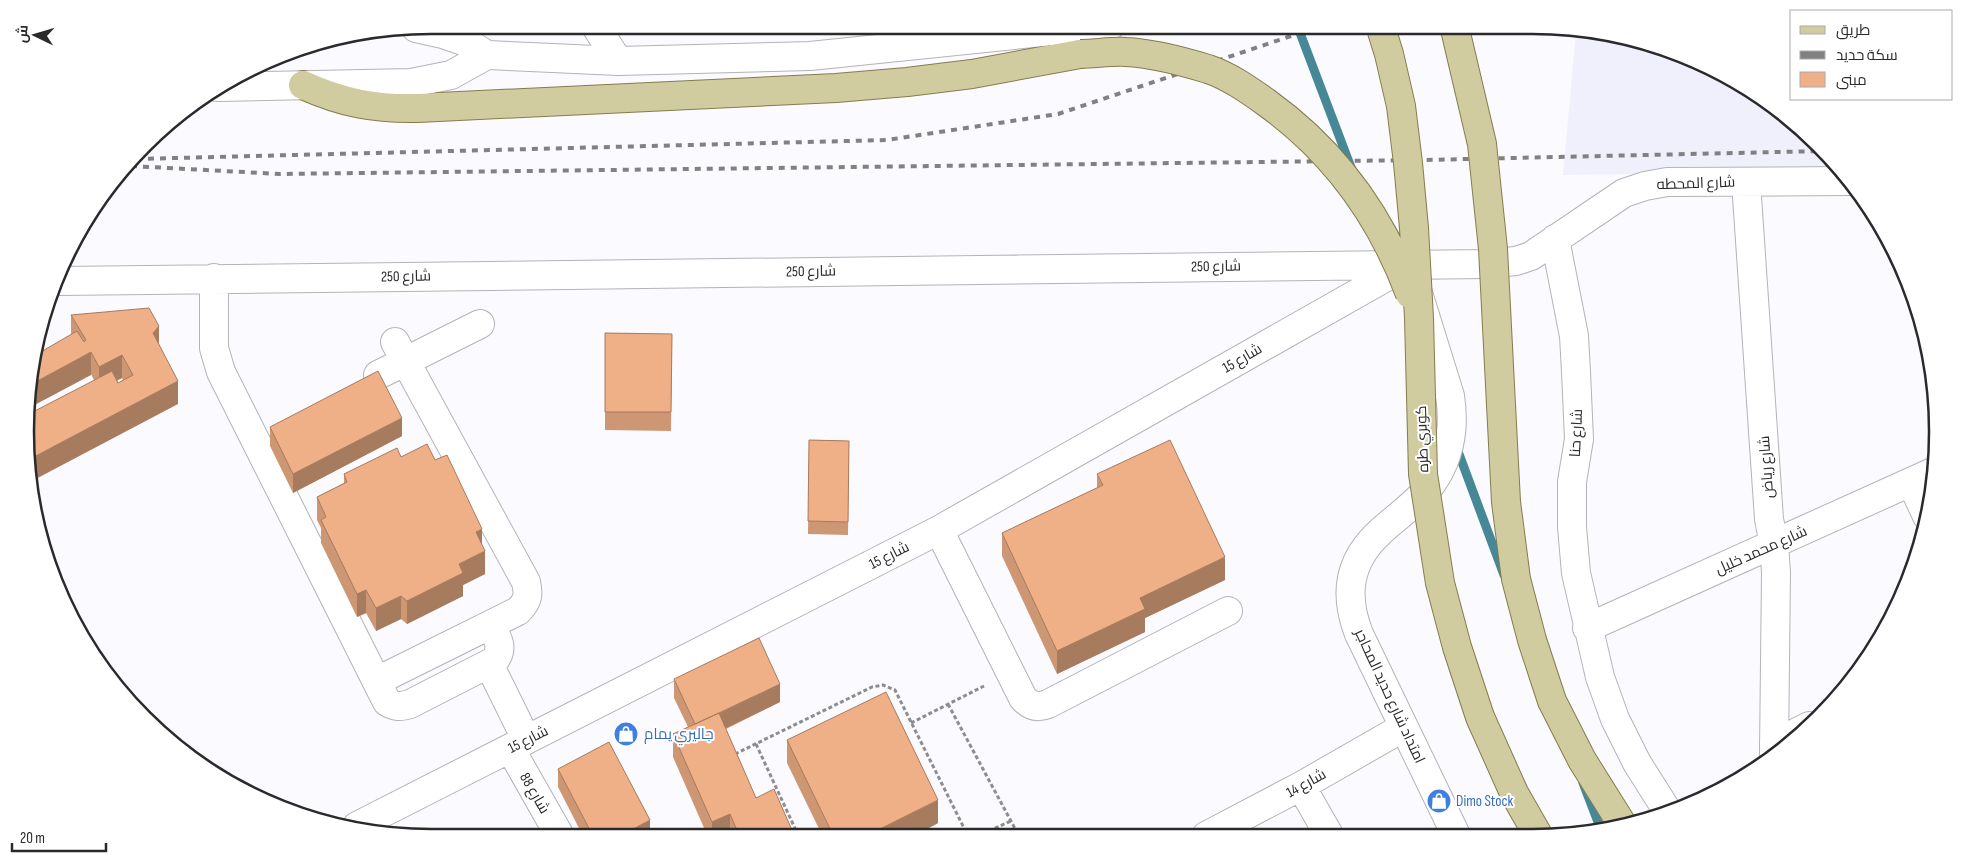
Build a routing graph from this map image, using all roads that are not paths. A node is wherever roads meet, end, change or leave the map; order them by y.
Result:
1 (443, 34) edge
2 (601, 34) edge
3 (1383, 34) edge
4 (1456, 34) edge
5 (897, 36) edge
6 (1081, 36) edge
7 (487, 55) junction
8 (618, 61) junction
9 (304, 85) junction
10 (234, 87) edge
11 (1841, 181) edge
12 (1746, 182) junction
13 (1555, 239) junction
14 (1409, 264) junction
15 (214, 278) junction
16 (63, 281) edge
17 (1419, 318) junction
18 (480, 324) dead end
19 (400, 352) junction
20 (378, 375) edge
21 (1923, 476) edge
22 (1925, 492) edge
23 (939, 530) junction
24 (1774, 544) junction
25 (1228, 611) dead end
26 (491, 625) junction
27 (1587, 628) junction
28 (489, 664) junction
29 (377, 681) junction
30 (1404, 727) junction
31 (518, 744) junction
32 (1774, 747) edge
33 (1301, 786) junction
34 (1664, 806) edge
35 (1619, 820) edge
36 (362, 823) edge
37 (557, 829) edge
38 (1219, 829) edge
39 (1326, 829) edge
40 (1453, 829) edge
41 (1535, 829) edge

1 - 7 street
2 - 8 street
3 - 17 main road, كوبري طره, bridge
4 - 35 main road, bridge
5 - 6 street
5 - 8 street
6 - 9 main road
6 - 17 main road, bridge
7 - 8 street
7 - 9 street
9 - 10 street
11 - 12 street, شارع المحطه
12 - 13 street, شارع المحطه
12 - 24 street, شارع رياض
13 - 14 street, شارع 250
13 - 27 street, شارع حنا
14 - 15 street, شارع 250
14 - 23 street, شارع 15
14 - 30 street, امتداد شارع حديد المحاجر
15 - 16 street, شارع 250
15 - 29 street
17 - 41 main road, كوبري طره, bridge
18 - 19 street
19 - 20 street
19 - 26 street
21 - 22 street
21 - 24 street, شارع محمد خليل
23 - 25 street
23 - 31 street, شارع 15
24 - 27 street, شارع محمد خليل
24 - 32 street, شارع رياض
26 - 28 street
26 - 29 street
27 - 34 street, شارع حنا
28 - 29 street
28 - 31 street, شارع 88
30 - 33 street, شارع 14
30 - 40 street, امتداد شارع حديد المحاجر
31 - 36 street, شارع 15
31 - 37 street, شارع 88
33 - 38 street, شارع 14
33 - 39 street

